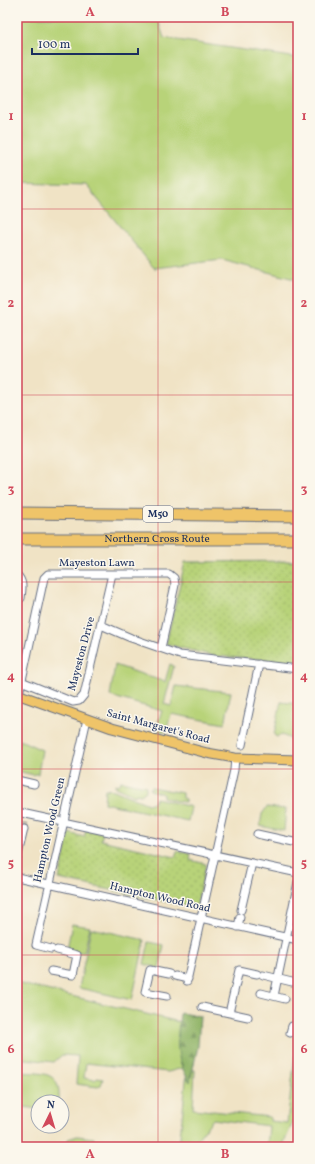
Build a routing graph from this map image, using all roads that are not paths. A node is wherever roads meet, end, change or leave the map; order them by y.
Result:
1 (17, 513) edge
2 (298, 516) edge
3 (17, 539) edge
4 (298, 540) edge
5 (112, 574) junction
6 (17, 575) edge
7 (21, 598) dead end
8 (101, 625) junction
9 (161, 648) junction
10 (259, 664) junction
11 (298, 669) edge
12 (20, 681) junction
13 (18, 694) edge
14 (87, 719) junction
15 (242, 745) dead end
16 (235, 758) junction
17 (298, 760) edge
18 (17, 780) edge
19 (34, 784) dead end
20 (17, 812) edge
21 (64, 821) junction
22 (25, 822) junction
23 (257, 834) dead end
24 (298, 843) edge
25 (215, 855) junction
26 (17, 859) edge
27 (252, 863) junction
28 (298, 873) edge
29 (17, 877) edge
30 (298, 882) edge
31 (49, 884) junction
32 (201, 918) junction
33 (238, 927) junction
34 (286, 937) junction
35 (298, 940) edge
36 (51, 971) dead end
37 (277, 979) junction
38 (292, 982) dead end
39 (261, 994) dead end
40 (167, 996) dead end
41 (274, 996) junction
42 (285, 999) dead end
43 (202, 1007) dead end
44 (229, 1013) junction
45 (248, 1017) dead end
46 (298, 1028) edge
47 (290, 1033) dead end

1 - 2 highway, M50
3 - 4 highway, Northern Cross Route
5 - 8 street, Mayeston Drive
5 - 9 street, Mayeston Lawn
5 - 12 street, Mayeston Lawn
6 - 7 street
8 - 9 street
8 - 12 street, Mayeston Drive
9 - 10 street
10 - 11 street
10 - 15 street
12 - 13 street, Mayeston Lawn
13 - 14 main road, Saint Margaret's Road
14 - 16 main road, Saint Margaret's Road
14 - 21 street, Hampton Wood Green
16 - 17 main road, Saint Margaret's Road
16 - 25 street
18 - 19 street
20 - 22 street
21 - 22 street
21 - 25 street
21 - 31 street, Hampton Wood Green
22 - 26 street
23 - 24 street
25 - 27 street
25 - 32 street
27 - 28 street
27 - 33 street
29 - 31 street, Hampton Wood Road
30 - 34 street
31 - 32 street, Hampton Wood Road
31 - 36 street, Hampton Wood Green
32 - 33 street, Hampton Wood Road
32 - 40 street
33 - 34 street, Hampton Wood Road
34 - 35 street, Hampton Wood Road
34 - 37 street
37 - 38 street
37 - 41 street
37 - 44 street
39 - 41 street
41 - 42 street
43 - 44 street
44 - 45 street
46 - 47 street

